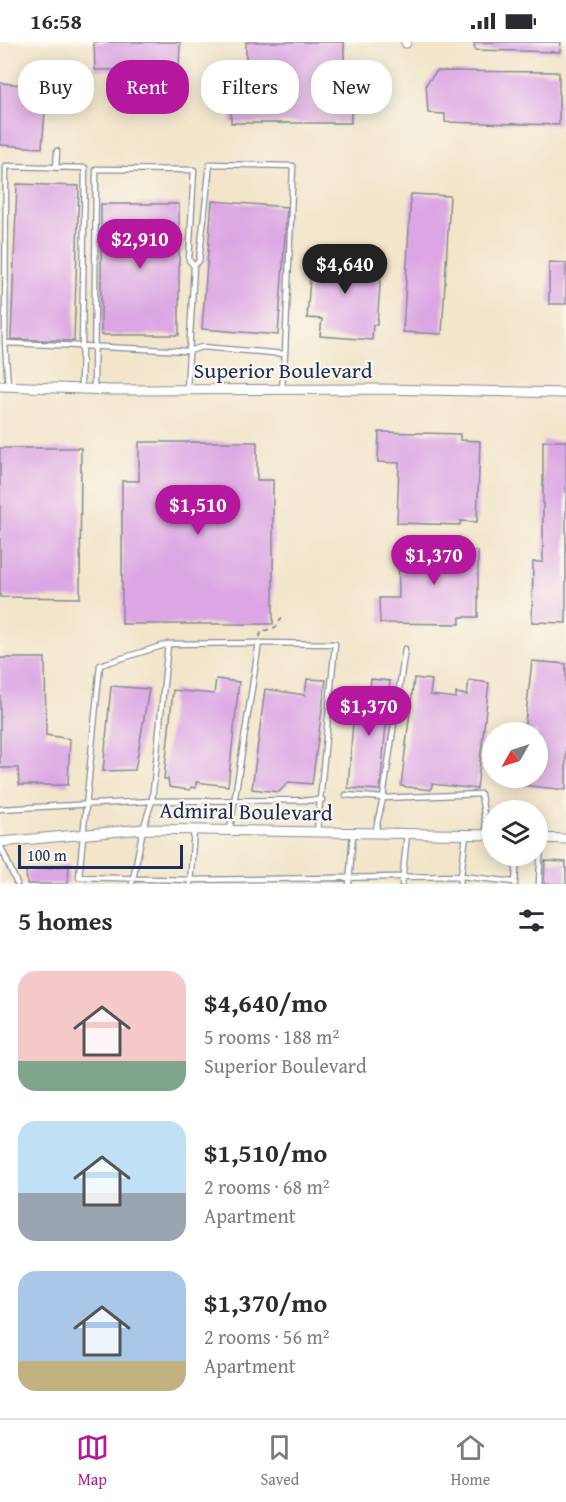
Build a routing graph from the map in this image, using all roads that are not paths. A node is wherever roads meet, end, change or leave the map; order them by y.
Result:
1 (57, 151) dead end
2 (57, 168) junction
3 (194, 266) junction
4 (5, 343) junction
5 (82, 346) junction
6 (93, 347) junction
7 (189, 351) junction
8 (285, 354) junction
9 (4, 386) edge
10 (81, 388) junction
11 (94, 390) junction
12 (282, 390) junction
13 (187, 391) junction
14 (566, 393) edge
15 (259, 643) junction
16 (168, 644) junction
17 (405, 649) dead end
18 (346, 795) dead end
19 (384, 798) junction
20 (234, 800) junction
21 (322, 800) junction
22 (482, 800) edge
23 (152, 801) junction
24 (84, 807) junction
25 (0, 809) edge
26 (143, 829) junction
27 (194, 829) junction
28 (230, 830) junction
29 (317, 832) junction
30 (352, 832) junction
31 (83, 833) junction
32 (375, 833) junction
33 (407, 833) junction
34 (466, 835) junction
35 (482, 835) edge
36 (548, 838) edge
37 (566, 839) edge
38 (0, 843) edge
39 (516, 866) edge
40 (539, 866) edge
41 (461, 876) junction
42 (79, 877) junction
43 (132, 877) junction
44 (349, 881) edge
45 (403, 881) edge
46 (190, 882) edge
47 (515, 883) edge
48 (17, 884) edge
49 (77, 884) edge
50 (132, 884) edge
51 (460, 884) edge
52 (539, 884) edge

1 - 2 lane
2 - 4 lane
2 - 5 lane
3 - 6 lane
3 - 7 lane
3 - 8 lane
4 - 5 lane
4 - 9 lane
5 - 6 lane
5 - 10 lane
6 - 7 lane
6 - 11 lane
7 - 8 lane
7 - 13 lane
8 - 12 lane
9 - 10 street, Superior Boulevard
10 - 11 street, Superior Boulevard
11 - 13 street, Superior Boulevard
12 - 13 street, Superior Boulevard
12 - 14 street, Superior Boulevard
15 - 16 lane
15 - 20 lane
15 - 21 lane
16 - 23 lane
16 - 24 lane
17 - 19 lane
18 - 19 lane
19 - 22 lane
19 - 32 lane
20 - 21 lane
20 - 23 lane
20 - 28 lane
21 - 29 lane
23 - 24 lane
23 - 26 lane
24 - 25 lane
24 - 31 lane
26 - 27 street, Admiral Boulevard
26 - 31 street, Admiral Boulevard
26 - 43 lane
27 - 28 street, Admiral Boulevard
27 - 46 lane
28 - 29 street, Admiral Boulevard
29 - 30 street, Admiral Boulevard
30 - 32 street, Admiral Boulevard
30 - 44 lane
31 - 38 street, Admiral Boulevard
31 - 42 lane
32 - 33 street, Admiral Boulevard
33 - 34 street, Admiral Boulevard
33 - 45 lane
34 - 35 street, Admiral Boulevard
34 - 41 lane
36 - 37 street
38 - 48 lane
39 - 47 lane
40 - 52 lane
41 - 45 lane
41 - 47 lane
41 - 51 lane
42 - 43 lane
42 - 49 lane
43 - 46 lane
43 - 50 lane
44 - 45 lane
44 - 46 lane

